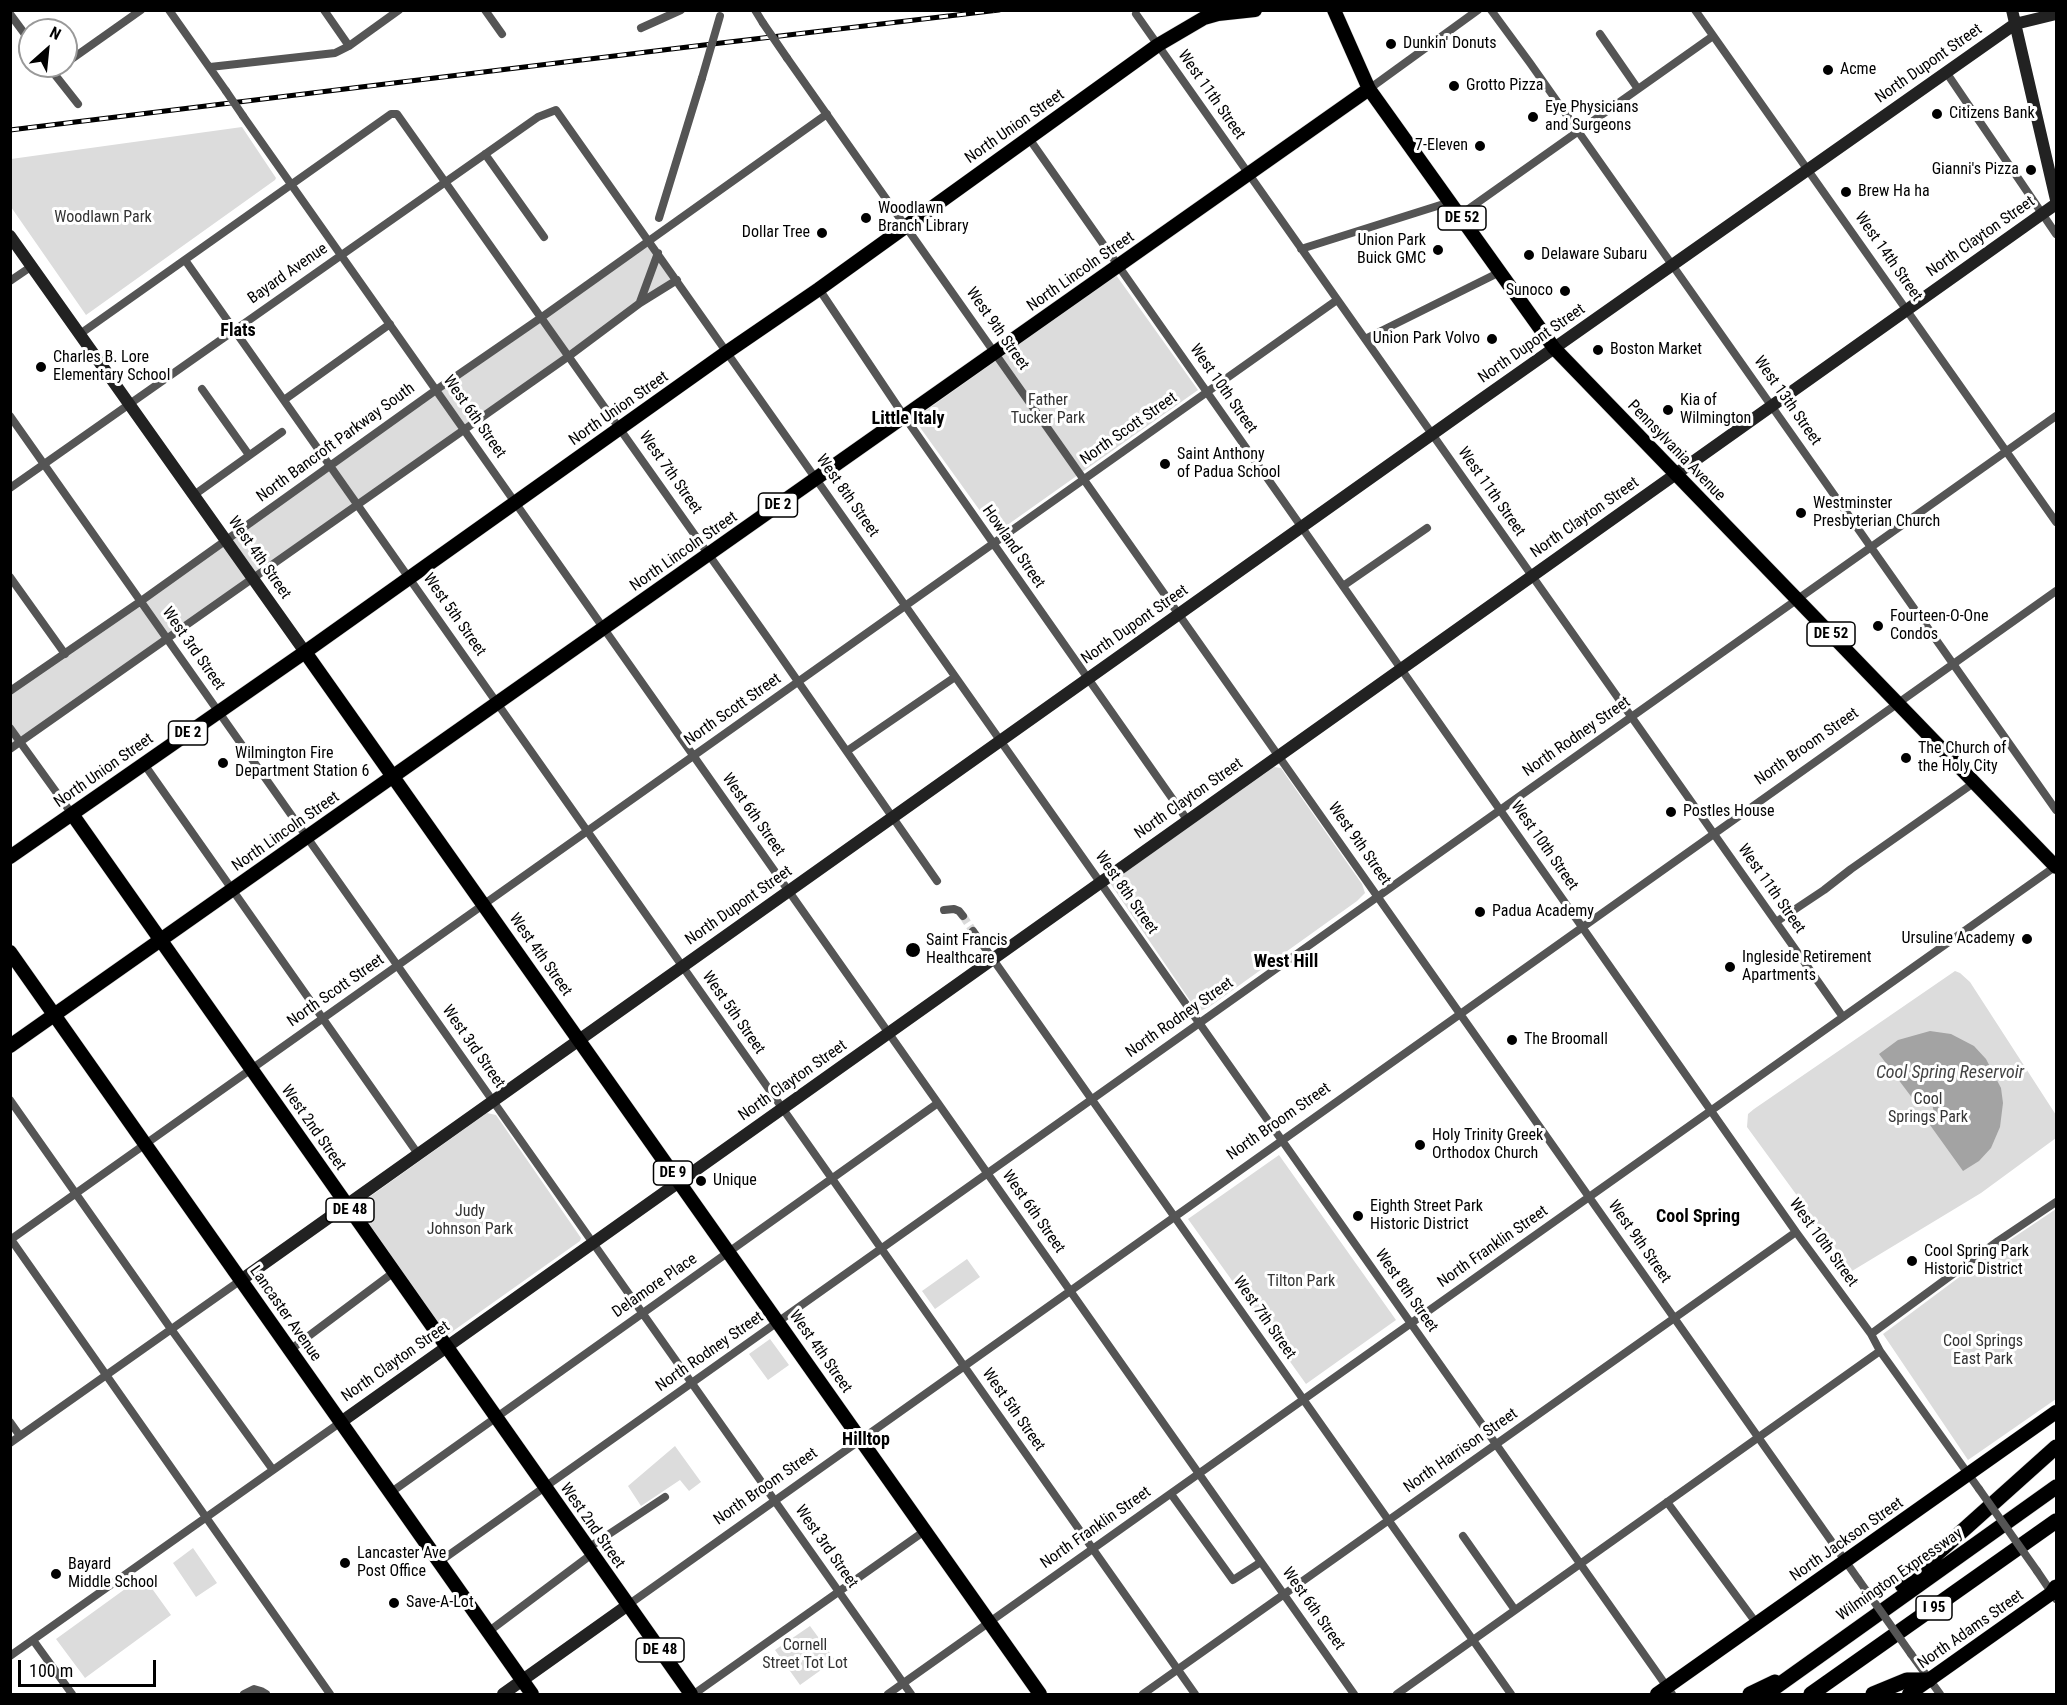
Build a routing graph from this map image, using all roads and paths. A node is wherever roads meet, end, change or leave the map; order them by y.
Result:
1 (141, 10) edge
2 (169, 10) edge
3 (324, 10) edge
4 (399, 10) edge
5 (485, 10) edge
6 (681, 10) edge
7 (754, 10) edge
8 (1256, 10) edge
9 (1334, 10) edge
10 (1478, 10) edge
11 (1491, 10) edge
12 (1695, 10) edge
13 (2012, 10) edge
14 (721, 13) edge
15 (1136, 14) dead end
16 (2056, 14) edge
17 (2015, 24) junction
18 (641, 28) dead end
19 (501, 34) dead end
20 (1600, 34) dead end
21 (1713, 36) junction
22 (1158, 45) junction
23 (349, 46) junction
24 (78, 55) edge
25 (210, 68) junction
26 (1946, 72) junction
27 (57, 78) edge
28 (1369, 89) junction
29 (1638, 89) junction
30 (78, 104) dead end
31 (556, 110) joint
32 (827, 114) junction
33 (1578, 131) junction
34 (1029, 138) junction
35 (485, 154) junction
36 (1808, 170) junction
37 (1248, 174) junction
38 (446, 181) junction
39 (292, 185) junction
40 (1450, 202) junction
41 (2056, 202) edge
42 (2044, 213) junction
43 (1460, 215) junction
44 (660, 218) dead end
45 (905, 225) junction
46 (2056, 234) edge
47 (10, 236) edge
48 (544, 237) dead end
49 (649, 241) junction
50 (1301, 249) junction
51 (658, 253) junction
52 (341, 255) junction
53 (185, 260) junction
54 (1673, 265) junction
55 (32, 266) junction
56 (1118, 266) junction
57 (1500, 272) junction
58 (677, 280) junction
59 (10, 281) edge
60 (819, 289) junction
61 (1337, 300) junction
62 (640, 303) junction
63 (1907, 310) junction
64 (542, 317) junction
65 (390, 324) junction
66 (235, 330) junction
67 (80, 334) junction
68 (1365, 339) junction
69 (1554, 348) junction
70 (727, 352) junction
71 (995, 353) junction
72 (569, 356) junction
73 (202, 389) dead end
74 (436, 390) junction
75 (1207, 392) junction
76 (284, 400) junction
77 (130, 404) junction
78 (1772, 406) junction
79 (10, 416) edge
80 (904, 416) junction
81 (2056, 416) edge
82 (620, 428) junction
83 (464, 430) junction
84 (282, 432) dead end
85 (1432, 435) junction
86 (2007, 451) junction
87 (249, 455) junction
88 (44, 464) junction
89 (330, 466) junction
90 (1676, 474) junction
91 (816, 478) junction
92 (1084, 479) junction
93 (10, 488) edge
94 (194, 495) junction
95 (515, 502) junction
96 (358, 505) junction
97 (2056, 522) edge
98 (1302, 527) junction
99 (1426, 528) dead end
100 (226, 540) junction
101 (993, 544) junction
102 (1871, 547) junction
103 (709, 554) junction
104 (1532, 576) junction
105 (10, 577) edge
106 (409, 578) junction
107 (253, 579) junction
108 (1343, 586) junction
109 (2056, 591) edge
110 (1797, 599) junction
111 (141, 602) junction
112 (906, 606) junction
113 (1179, 614) junction
114 (604, 628) junction
115 (167, 638) junction
116 (305, 652) junction
117 (65, 654) junction
118 (1953, 664) junction
119 (1401, 669) junction
120 (956, 677) junction
121 (1088, 679) junction
122 (798, 682) junction
123 (10, 691) edge
124 (497, 703) junction
125 (1898, 703) junction
126 (219, 712) junction
127 (1631, 717) junction
128 (10, 728) edge
129 (1001, 741) junction
130 (20, 742) junction
131 (10, 748) edge
132 (847, 751) junction
133 (694, 756) junction
134 (1279, 756) junction
135 (144, 764) junction
136 (393, 777) junction
137 (1975, 782) junction
138 (1500, 810) junction
139 (2056, 810) edge
140 (72, 814) junction
141 (893, 817) junction
142 (1188, 820) junction
143 (587, 831) junction
144 (1714, 834) junction
145 (307, 837) junction
146 (10, 857) edge
147 (2056, 866) edge
148 (937, 881) dead end
149 (1100, 883) junction
150 (232, 890) junction
151 (789, 891) junction
152 (1378, 897) junction
153 (483, 904) junction
154 (944, 910) dead end
155 (963, 916) tunnel mouth
156 (1776, 922) junction
157 (1582, 927) junction
158 (973, 931) tunnel mouth
159 (160, 940) junction
160 (10, 952) edge
161 (993, 959) junction
162 (398, 965) junction
163 (682, 966) junction
164 (1460, 1014) junction
165 (55, 1015) junction
166 (1843, 1017) junction
167 (322, 1019) junction
168 (1199, 1023) junction
169 (889, 1033) junction
170 (579, 1040) junction
171 (10, 1046) edge
172 (251, 1069) junction
173 (1092, 1099) junction
174 (10, 1100) edge
175 (493, 1101) junction
176 (938, 1103) junction
177 (782, 1108) junction
178 (1711, 1111) junction
179 (1282, 1141) junction
180 (145, 1144) junction
181 (417, 1154) junction
182 (988, 1173) junction
183 (832, 1178) junction
184 (679, 1182) junction
185 (75, 1194) junction
186 (1589, 1197) junction
187 (2056, 1202) edge
188 (346, 1205) junction
189 (1175, 1217) junction
190 (1796, 1232) junction
191 (11, 1239) edge
192 (593, 1243) junction
193 (881, 1249) junction
194 (729, 1252) junction
195 (394, 1272) junction
196 (241, 1280) junction
197 (1070, 1291) junction
198 (643, 1313) junction
199 (1674, 1318) junction
200 (778, 1322) junction
201 (1410, 1324) junction
202 (171, 1329) junction
203 (1870, 1334) junction
204 (446, 1347) junction
205 (290, 1350) junction
206 (1880, 1351) junction
207 (964, 1366) junction
208 (106, 1375) junction
209 (692, 1383) junction
210 (1304, 1400) junction
211 (2056, 1412) edge
212 (496, 1418) junction
213 (10, 1422) edge
214 (340, 1422) junction
215 (20, 1436) junction
216 (1758, 1437) junction
217 (861, 1439) junction
218 (10, 1443) edge
219 (1495, 1445) junction
220 (2056, 1447) edge
221 (273, 1470) junction
222 (1969, 1473) junction
223 (1199, 1474) junction
224 (545, 1487) junction
225 (2056, 1487) edge
226 (390, 1493) junction
227 (1171, 1494) junction
228 (664, 1497) dead end
229 (775, 1501) junction
230 (1666, 1503) junction
231 (206, 1517) junction
232 (1389, 1521) junction
233 (2056, 1521) edge
234 (926, 1530) junction
235 (1463, 1536) dead end
236 (1093, 1549) junction
237 (590, 1551) junction
238 (1845, 1561) junction
239 (439, 1562) junction
240 (1261, 1562) junction
241 (1580, 1564) junction
242 (839, 1592) junction
243 (2055, 1592) edge
244 (1284, 1594) junction
245 (628, 1605) junction
246 (1515, 1610) junction
247 (990, 1622) junction
248 (1757, 1624) junction
249 (488, 1632) junction
250 (1842, 1638) junction
251 (33, 1640) junction
252 (1473, 1640) junction
253 (10, 1656) edge
254 (1178, 1670) junction
255 (1794, 1673) junction
256 (1929, 1680) junction
257 (522, 1681) junction
258 (903, 1683) junction
259 (1665, 1692) edge
260 (72, 1695) edge
261 (244, 1695) edge
262 (266, 1695) edge
263 (330, 1695) edge
264 (503, 1695) edge
265 (532, 1695) edge
266 (693, 1695) edge
267 (888, 1695) edge
268 (911, 1695) edge
269 (1040, 1695) edge
270 (1143, 1695) edge
271 (1195, 1695) edge
272 (1354, 1695) edge
273 (1397, 1695) edge
274 (1511, 1695) edge
275 (1750, 1695) edge
276 (1766, 1695) edge
277 (1811, 1695) edge
278 (1873, 1695) edge
279 (1909, 1695) edge
280 (1940, 1695) edge

1 - 24 street
2 - 25 street, West 6th Street
3 - 23 street
4 - 23 street
5 - 19 street
6 - 18 street
7 - 32 street, West 9th Street, bridge
8 - 22 main road, North Union Street / DE 2
9 - 28 main road, Pennsylvania Avenue / DE 52
10 - 28 street, North Lincoln Street
11 - 33 street, West 13th Street
12 - 21 street, West 14th Street
13 - 17 street
14 - 44 street, bridge
15 - 22 street, West 11th Street
16 - 17 street, North Dupont Street
17 - 26 street, North Dupont Street
17 - 41 street
20 - 29 street
21 - 29 street
21 - 36 street, West 14th Street
22 - 34 main road, North Union Street / DE 2
22 - 37 street, West 11th Street
23 - 25 street
25 - 39 street, West 6th Street, bridge
26 - 36 street, North Dupont Street
26 - 42 street
27 - 30 street
28 - 37 main road, North Lincoln Street / DE 2
28 - 40 main road, Pennsylvania Avenue / DE 52
29 - 33 street
31 - 35 street, Bayard Avenue
31 - 49 street, West 8th Street
32 - 45 street, West 9th Street
32 - 49 street, North Bancroft Parkway South
33 - 43 street
33 - 54 street, West 13th Street
34 - 45 main road, North Union Street / DE 2
34 - 56 street, West 10th Street
35 - 38 street, Bayard Avenue
35 - 48 street
36 - 54 street, North Dupont Street
36 - 63 street, West 14th Street
37 - 50 street, West 11th Street
37 - 56 main road, North Lincoln Street / DE 2
38 - 39 street, West 7th Street
38 - 52 street, Bayard Avenue
38 - 64 street, West 7th Street
39 - 52 street, West 6th Street
39 - 53 street
40 - 43 main road, Pennsylvania Avenue / DE 52
40 - 50 street
41 - 42 street, North Clayton Street
42 - 46 street
42 - 63 street, North Clayton Street
43 - 57 main road, Pennsylvania Avenue / DE 52
45 - 60 main road, North Union Street / DE 2
45 - 71 street, West 9th Street
47 - 55 street, West 4th Street
49 - 51 street, West 8th Street
49 - 64 street, North Bancroft Parkway South
50 - 61 street, West 11th Street
51 - 58 street, West 8th Street
51 - 62 street
52 - 65 street, West 6th Street
52 - 66 street, Bayard Avenue
53 - 66 street, West 5th Street
53 - 67 street
54 - 69 street, North Dupont Street
54 - 78 street, West 13th Street
55 - 59 street
55 - 67 street, West 4th Street
56 - 71 main road, North Lincoln Street / DE 2
56 - 75 street, West 10th Street
57 - 68 street
57 - 69 main road, Pennsylvania Avenue / DE 52
58 - 62 street
58 - 70 street, West 8th Street
60 - 70 main road, North Union Street / DE 2
60 - 80 street, Howland Street
61 - 68 street, West 11th Street
61 - 75 street, North Scott Street
62 - 72 street
63 - 78 street, North Clayton Street
63 - 86 street, West 14th Street
64 - 72 street, West 7th Street
64 - 74 street, North Bancroft Parkway South
65 - 74 street, West 6th Street
65 - 76 street
66 - 76 street, West 5th Street
66 - 77 street, Bayard Avenue
67 - 77 street, West 4th Street
68 - 85 street, West 11th Street
69 - 85 street, North Dupont Street
69 - 90 main road, Pennsylvania Avenue / DE 52
70 - 82 main road, North Union Street / DE 2
70 - 91 street, West 8th Street
71 - 80 main road, North Lincoln Street / DE 2
71 - 92 street, West 9th Street
72 - 82 street, West 7th Street
72 - 83 street
73 - 87 street
74 - 83 street, West 6th Street
74 - 89 street, North Bancroft Parkway South
75 - 92 street, North Scott Street
75 - 98 street, West 10th Street
76 - 89 street, West 5th Street
77 - 88 street, Bayard Avenue
77 - 94 street, West 4th Street
78 - 90 street, North Clayton Street
78 - 102 street, West 13th Street
79 - 88 street, West 3rd Street
80 - 91 main road, North Lincoln Street / DE 2
80 - 101 street, Howland Street
81 - 86 street, North Rodney Street
82 - 95 main road, North Union Street / DE 2
82 - 103 street, West 7th Street
83 - 95 street, West 6th Street
83 - 96 street
84 - 87 street
85 - 98 street, North Dupont Street
85 - 104 street, West 11th Street
86 - 97 street, West 14th Street
86 - 102 street, North Rodney Street
87 - 94 street
88 - 93 street, Bayard Avenue
88 - 111 street, West 3rd Street
89 - 96 street, West 5th Street
89 - 100 street, North Bancroft Parkway South
90 - 104 street, North Clayton Street
90 - 110 main road, Pennsylvania Avenue / DE 52
91 - 103 main road, North Lincoln Street / DE 2
91 - 112 street, West 8th Street
92 - 101 street, North Scott Street
92 - 113 street, West 9th Street
94 - 100 street, West 4th Street
95 - 106 main road, North Union Street / DE 2
95 - 114 street, West 6th Street
96 - 106 street, West 5th Street
96 - 107 street
98 - 108 street, West 10th Street
98 - 113 street, North Dupont Street
99 - 108 street
100 - 107 street, West 4th Street
100 - 111 street, North Bancroft Parkway South
101 - 112 street, North Scott Street
101 - 121 street, Howland Street
102 - 110 street, North Rodney Street
102 - 118 street, West 13th Street
103 - 114 main road, North Lincoln Street / DE 2
103 - 122 street, West 7th Street
104 - 119 street, North Clayton Street
104 - 127 street, West 11th Street
105 - 117 street
106 - 116 main road, North Union Street / DE 2
106 - 124 street, West 5th Street
107 - 115 street
107 - 116 street, West 4th Street
108 - 119 street, West 10th Street
109 - 118 street, North Broom Street
110 - 125 main road, Pennsylvania Avenue / DE 52
110 - 127 street, North Rodney Street
111 - 115 street, West 3rd Street
111 - 117 street, North Bancroft Parkway South
112 - 120 street, West 8th Street
112 - 122 street, North Scott Street
113 - 121 street, North Dupont Street
113 - 134 street, West 9th Street
114 - 124 main road, North Lincoln Street / DE 2
114 - 133 street, West 6th Street
115 - 126 street, West 3rd Street
115 - 130 street
116 - 126 main road, North Union Street / DE 2
116 - 136 main road, West 4th Street / DE 9
117 - 123 street, North Bancroft Parkway South
118 - 125 street, North Broom Street
118 - 139 street, West 13th Street
119 - 134 street, North Clayton Street
119 - 138 street, West 10th Street
120 - 129 street, West 8th Street
120 - 132 street
121 - 129 street, North Dupont Street
121 - 142 street, Howland Street
122 - 132 street, West 7th Street
122 - 133 street, North Scott Street
124 - 136 main road, North Lincoln Street / DE 2
124 - 143 street, West 5th Street
125 - 137 main road, Pennsylvania Avenue / DE 52
125 - 144 street, North Broom Street
126 - 135 main road, North Union Street / DE 2
126 - 145 street, West 3rd Street
127 - 138 street, North Rodney Street
127 - 144 street, West 11th Street
128 - 130 street, West 2nd Street
129 - 141 street, North Dupont Street
129 - 149 street, West 8th Street
130 - 131 street
130 - 140 street, West 2nd Street
132 - 141 street, West 7th Street
133 - 143 street, North Scott Street
133 - 151 street, West 6th Street
134 - 142 street, North Clayton Street
134 - 152 street, West 9th Street
135 - 140 main road, North Union Street / DE 2
135 - 150 street
136 - 145 main road, North Lincoln Street / DE 2
136 - 153 main road, West 4th Street / DE 9
137 - 147 main road, Pennsylvania Avenue / DE 52
137 - 156 street
138 - 152 street, North Rodney Street
138 - 157 street, West 10th Street
140 - 146 main road, North Union Street / DE 2
140 - 159 main road, West 2nd Street / DE 48
141 - 148 street, West 7th Street
141 - 151 street, North Dupont Street
142 - 149 street, North Clayton Street
143 - 153 street, North Scott Street
143 - 163 street, West 5th Street
144 - 156 street, West 11th Street
144 - 157 street, North Broom Street
145 - 150 main road, North Lincoln Street / DE 2
145 - 162 street, West 3rd Street
147 - 166 street, North Franklin Street
149 - 161 street, North Clayton Street
149 - 168 street, West 8th Street
150 - 159 main road, North Lincoln Street / DE 2
150 - 167 street
151 - 163 street, North Dupont Street
151 - 169 street, West 6th Street
152 - 164 street, West 9th Street
152 - 168 street, North Rodney Street
153 - 162 street, North Scott Street
153 - 170 main road, West 4th Street / DE 9
154 - 155 street
156 - 166 street, West 11th Street
157 - 164 street, North Broom Street
157 - 178 street, West 10th Street
158 - 161 street, West 7th Street
159 - 165 main road, North Lincoln Street / DE 2
159 - 172 main road, West 2nd Street / DE 48
160 - 165 main road, Lancaster Avenue
161 - 169 street, North Clayton Street
161 - 173 street, West 7th Street
162 - 167 street, North Scott Street
162 - 175 street, West 3rd Street
163 - 170 street, North Dupont Street
163 - 177 street, West 5th Street
164 - 179 street, North Broom Street
164 - 186 street, West 9th Street
165 - 171 main road, DE 2
165 - 180 main road, Lancaster Avenue
166 - 178 street, North Franklin Street
167 - 172 street, North Scott Street
167 - 181 street
168 - 173 street, North Rodney Street
168 - 179 street, West 8th Street
169 - 176 street, West 6th Street
169 - 177 street, North Clayton Street
170 - 175 street, North Dupont Street
170 - 184 main road, West 4th Street / DE 9
172 - 180 street, North Scott Street
172 - 188 main road, West 2nd Street / DE 48
173 - 182 street, North Rodney Street
173 - 189 street, West 7th Street
174 - 185 street
175 - 181 street, North Dupont Street
175 - 192 street, West 3rd Street
176 - 182 street, West 6th Street
176 - 183 street, Delamore Place
177 - 183 street, West 5th Street
177 - 184 street, North Clayton Street
178 - 186 street, North Franklin Street
178 - 190 street, West 10th Street
179 - 189 street, North Broom Street
179 - 201 street, West 8th Street
180 - 185 street, North Scott Street
180 - 196 main road, Lancaster Avenue
181 - 188 street, North Dupont Street
182 - 193 street, North Rodney Street
182 - 197 street, West 6th Street
183 - 193 street, West 5th Street
183 - 194 street, Delamore Place
184 - 192 street, North Clayton Street
184 - 194 main road, West 4th Street / DE 9
185 - 191 street, North Scott Street
185 - 202 street
186 - 199 street, West 9th Street
186 - 201 street, North Franklin Street
187 - 203 street
188 - 195 main road, West 2nd Street / DE 48
188 - 196 street, North Dupont Street
189 - 197 street, North Broom Street
189 - 210 street, West 7th Street
190 - 199 street, North Harrison Street
190 - 203 street, West 10th Street
191 - 208 street
192 - 198 street, West 3rd Street
192 - 204 street, North Clayton Street
193 - 200 street, North Rodney Street
193 - 207 street, West 5th Street
194 - 198 street, Delamore Place
194 - 200 main road, West 4th Street / DE 9
195 - 204 main road, West 2nd Street / DE 48
195 - 205 street
196 - 202 street
196 - 205 main road, Lancaster Avenue
197 - 207 street, North Broom Street
197 - 223 street, West 6th Street
198 - 209 street, West 3rd Street
198 - 212 street, Delamore Place
199 - 216 street, West 9th Street
199 - 219 street, North Harrison Street
200 - 209 street, North Rodney Street
200 - 217 main road, West 4th Street / DE 9
201 - 210 street, North Franklin Street
201 - 219 street, West 8th Street
202 - 208 street
202 - 221 street
203 - 206 street, West 10th Street
204 - 212 main road, West 2nd Street / DE 48
204 - 214 street, North Clayton Street
205 - 214 main road, Lancaster Avenue
206 - 216 street
206 - 222 street, West 10th Street
207 - 217 street, North Broom Street
207 - 236 street, West 5th Street
208 - 215 street
208 - 231 street
209 - 224 street, North Rodney Street
209 - 229 street, West 3rd Street
210 - 223 street, North Franklin Street
210 - 232 street, West 7th Street
211 - 222 main road, North Jackson Street
212 - 224 main road, West 2nd Street / DE 48
212 - 226 street, Delamore Place
213 - 215 street
214 - 221 street
214 - 226 main road, Lancaster Avenue
215 - 218 street
216 - 230 street
216 - 238 street, West 9th Street
217 - 229 street, North Broom Street
217 - 234 main road, West 4th Street / DE 9
219 - 232 street, North Harrison Street
219 - 241 street, West 8th Street
220 - 250 highway
221 - 231 street
222 - 238 main road, North Jackson Street
222 - 243 street, West 10th Street, bridge
223 - 227 street, North Franklin Street
223 - 240 street, West 6th Street
224 - 237 main road, West 2nd Street / DE 48
224 - 239 street, North Rodney Street
225 - 250 highway, Wilmington Expressway / I 95
226 - 239 main road, Lancaster Avenue
227 - 236 street, North Franklin Street
227 - 240 street
228 - 237 street
229 - 242 street, West 3rd Street
229 - 245 street, North Broom Street
230 - 241 street
230 - 248 street
231 - 251 street
231 - 263 street
232 - 244 street, North Harrison Street
232 - 252 street, West 7th Street
233 - 277 highway, I 95
234 - 242 street
234 - 247 main road, West 4th Street / DE 9
235 - 246 street
236 - 247 street, North Franklin Street
236 - 254 street, West 5th Street
237 - 245 main road, West 2nd Street / DE 48
237 - 249 street
238 - 248 main road, North Jackson Street
238 - 256 street, West 9th Street, bridge
239 - 249 main road, Lancaster Avenue
240 - 244 street, West 6th Street
241 - 246 street
241 - 259 street, West 8th Street
242 - 258 street, West 3rd Street
242 - 266 street
243 - 256 main road, North Adams Street
244 - 254 street, North Harrison Street
244 - 272 street, West 6th Street
245 - 257 street, North Broom Street
245 - 266 main road, West 2nd Street / DE 48
246 - 252 street
247 - 258 street, North Franklin Street
247 - 269 main road, West 4th Street / DE 9
248 - 259 main road, North Jackson Street
249 - 257 main road, Lancaster Avenue
250 - 255 highway, Wilmington Expressway / I 95
251 - 253 street
251 - 260 street
252 - 273 street
252 - 274 street, West 7th Street
254 - 270 street, North Harrison Street
254 - 271 street, West 5th Street
255 - 275 highway
255 - 276 highway, Wilmington Expressway / I 95
256 - 278 highway
256 - 279 main road, North Adams Street
256 - 280 street, West 9th Street
257 - 264 street, North Broom Street
257 - 265 main road, Lancaster Avenue
258 - 267 street, North Franklin Street
258 - 268 street, West 3rd Street
261 - 262 street

